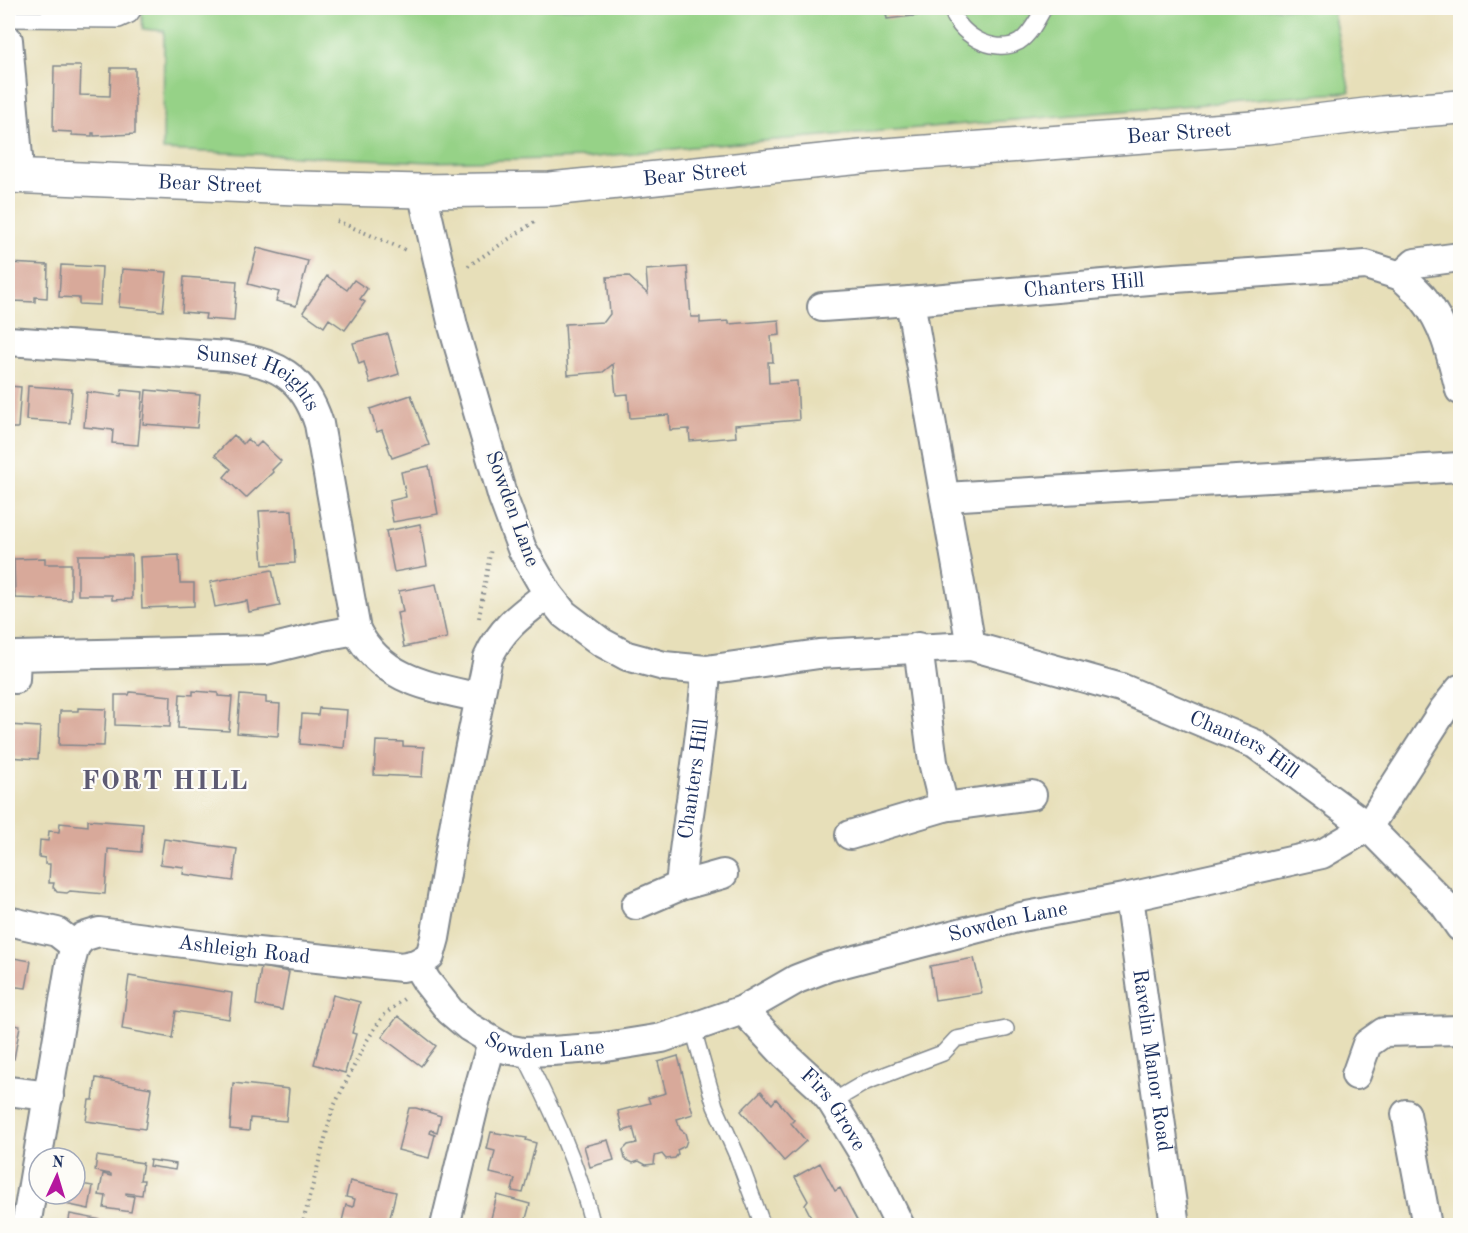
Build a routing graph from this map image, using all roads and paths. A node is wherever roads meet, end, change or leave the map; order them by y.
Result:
1 (135, 8) edge
2 (952, 8) edge
3 (1044, 8) edge
4 (8, 19) edge
5 (8, 40) edge
6 (1461, 106) edge
7 (12, 177) edge
8 (422, 190) junction
9 (540, 218) dead end
10 (333, 219) dead end
11 (1461, 257) edge
12 (440, 273) junction
13 (1401, 276) junction
14 (910, 300) junction
15 (822, 307) dead end
16 (8, 340) edge
17 (1461, 390) edge
18 (1461, 467) edge
19 (945, 497) junction
20 (492, 547) dead end
21 (548, 594) junction
22 (478, 620) dead end
23 (356, 630) junction
24 (971, 646) junction
25 (918, 648) junction
26 (16, 656) dead end
27 (706, 670) junction
28 (480, 698) junction
29 (1455, 707) edge
30 (1032, 795) dead end
31 (944, 807) junction
32 (1368, 826) junction
33 (850, 835) dead end
34 (723, 874) dead end
35 (680, 886) junction
36 (1129, 897) junction
37 (636, 905) dead end
38 (8, 921) edge
39 (1461, 927) edge
40 (75, 946) junction
41 (421, 973) junction
42 (743, 1010) junction
43 (693, 1029) junction
44 (1006, 1029) dead end
45 (1461, 1030) edge
46 (492, 1042) junction
47 (523, 1052) junction
48 (1356, 1074) dead end
49 (8, 1091) edge
50 (49, 1096) junction
51 (832, 1102) junction
52 (1406, 1114) dead end
53 (26, 1226) edge
54 (302, 1226) edge
55 (445, 1226) edge
56 (593, 1226) edge
57 (763, 1226) edge
58 (900, 1226) edge
59 (1175, 1226) edge
60 (1427, 1226) edge

1 - 4 lane
2 - 3 lane
5 - 7 street
6 - 8 street, Bear Street
7 - 8 street, Bear Street
8 - 12 street, Sowden Lane
9 - 12 path
10 - 12 path
11 - 13 street
12 - 21 street, Sowden Lane
13 - 14 street, Chanters Hill
13 - 17 street, Chanters Hill
14 - 15 street, Chanters Hill
14 - 19 street
16 - 23 street, Sunset Heights
18 - 19 street
19 - 24 street
20 - 22 path
21 - 27 street, Chanters Hill
21 - 28 street, Sowden Lane
23 - 26 street
23 - 28 street, Sunset Heights
24 - 25 street, Chanters Hill
24 - 32 street, Chanters Hill
25 - 27 street, Chanters Hill
25 - 31 street
27 - 35 street, Chanters Hill
28 - 41 street, Sowden Lane
29 - 32 street
30 - 31 street
31 - 33 street
32 - 36 street, Sowden Lane
32 - 39 street
34 - 35 street
35 - 37 street
36 - 42 street, Sowden Lane
36 - 59 street, Ravelin Manor Road
38 - 40 street
40 - 41 street, Ashleigh Road
40 - 50 street
41 - 46 street, Sowden Lane
41 - 54 path
42 - 43 street, Sowden Lane
42 - 51 street, Firs Grove
43 - 47 street, Sowden Lane
43 - 57 lane
44 - 51 lane
45 - 48 street
46 - 47 street, Sowden Lane
46 - 55 street
47 - 56 lane
49 - 50 street
50 - 53 street
51 - 58 street, Firs Grove
52 - 60 street

